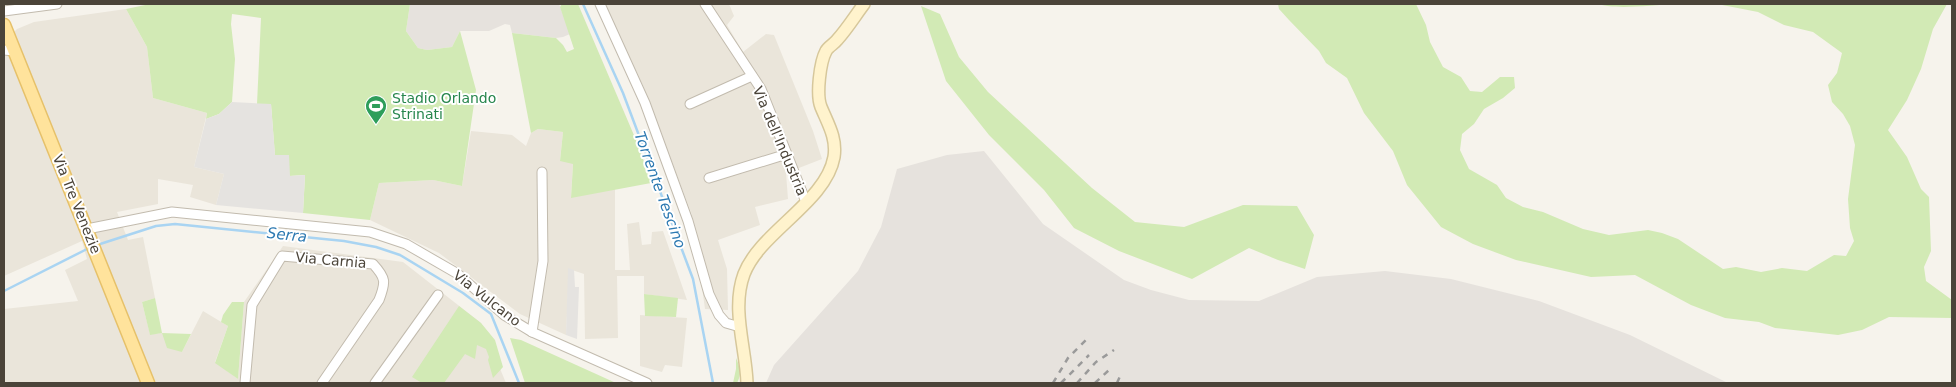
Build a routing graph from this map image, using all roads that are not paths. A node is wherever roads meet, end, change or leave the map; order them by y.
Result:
1 (57, 4) edge
2 (600, 4) edge
3 (704, 4) edge
4 (864, 4) edge
5 (4, 11) edge
6 (4, 25) edge
7 (9, 50) edge
8 (752, 76) junction
9 (690, 104) dead end
10 (787, 154) junction
11 (542, 172) dead end
12 (709, 178) dead end
13 (806, 202) junction
14 (88, 233) junction
15 (438, 295) dead end
16 (740, 328) junction
17 (532, 332) junction
18 (148, 383) edge
19 (245, 383) edge
20 (322, 383) edge
21 (375, 383) edge
22 (647, 383) edge
23 (747, 383) edge

1 - 5 street
2 - 16 street
3 - 8 street, Via dell'Industria
4 - 13 street
6 - 7 main road, Via Tre Venezie
7 - 14 main road, Via Tre Venezie
8 - 9 street
8 - 10 street, Via dell'Industria
10 - 12 street
10 - 13 street, Via dell'Industria
11 - 17 street
13 - 16 street
14 - 17 street, Via Vulcano
14 - 18 main road, Via Tre Venezie
15 - 21 street
16 - 23 street
17 - 22 street, Via Vulcano
19 - 20 street, Via Carnia

